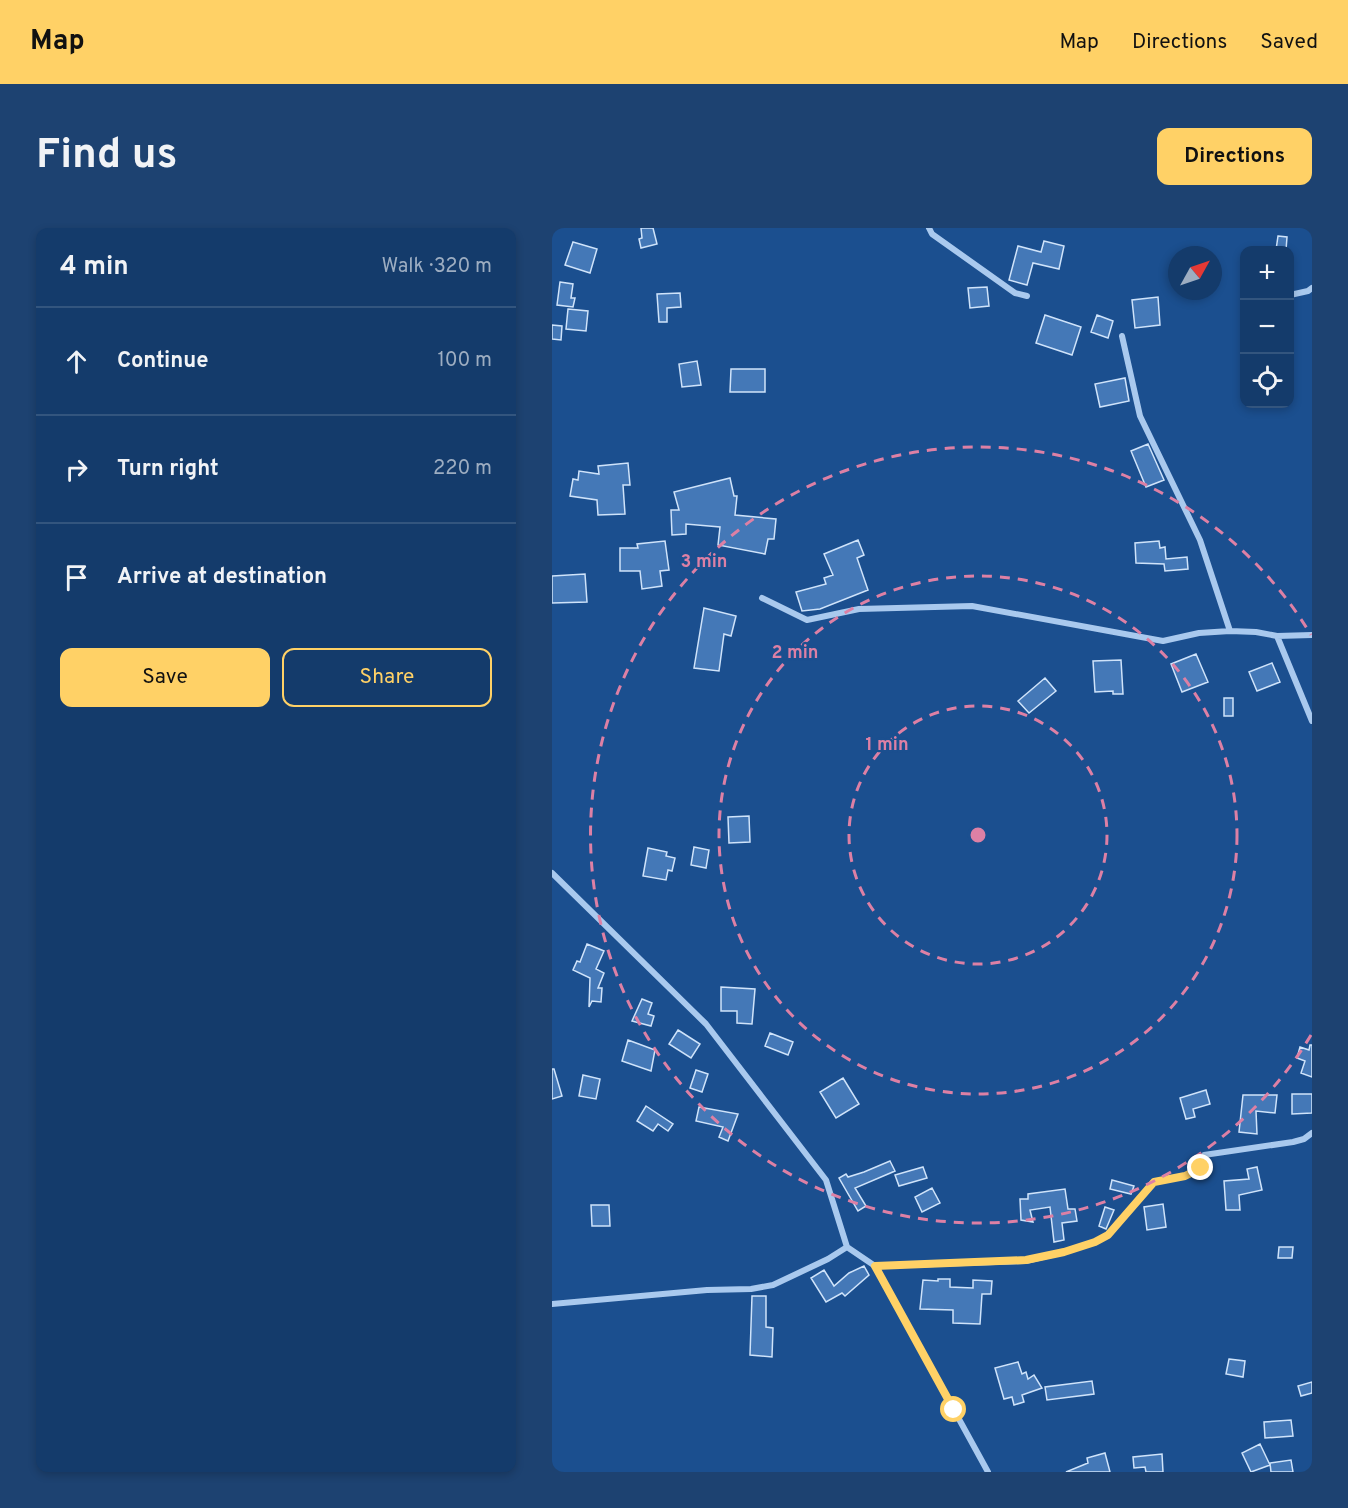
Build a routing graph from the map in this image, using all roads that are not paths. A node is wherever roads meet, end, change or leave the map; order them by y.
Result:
1 (929, 228) edge
2 (1312, 288) edge
3 (1294, 294) edge
4 (1027, 296) dead end
5 (1122, 336) dead end
6 (762, 598) dead end
7 (1230, 631) junction
8 (1312, 635) edge
9 (1277, 636) junction
10 (1312, 721) edge
11 (552, 873) edge
12 (1312, 1133) edge
13 (847, 1247) junction
14 (875, 1266) junction
15 (552, 1304) edge
16 (988, 1472) edge

1 - 4 street
2 - 3 street
5 - 7 street
6 - 7 street
7 - 9 street
8 - 9 street
9 - 10 street
11 - 13 street
12 - 14 street
13 - 14 street
13 - 15 street
14 - 16 street

